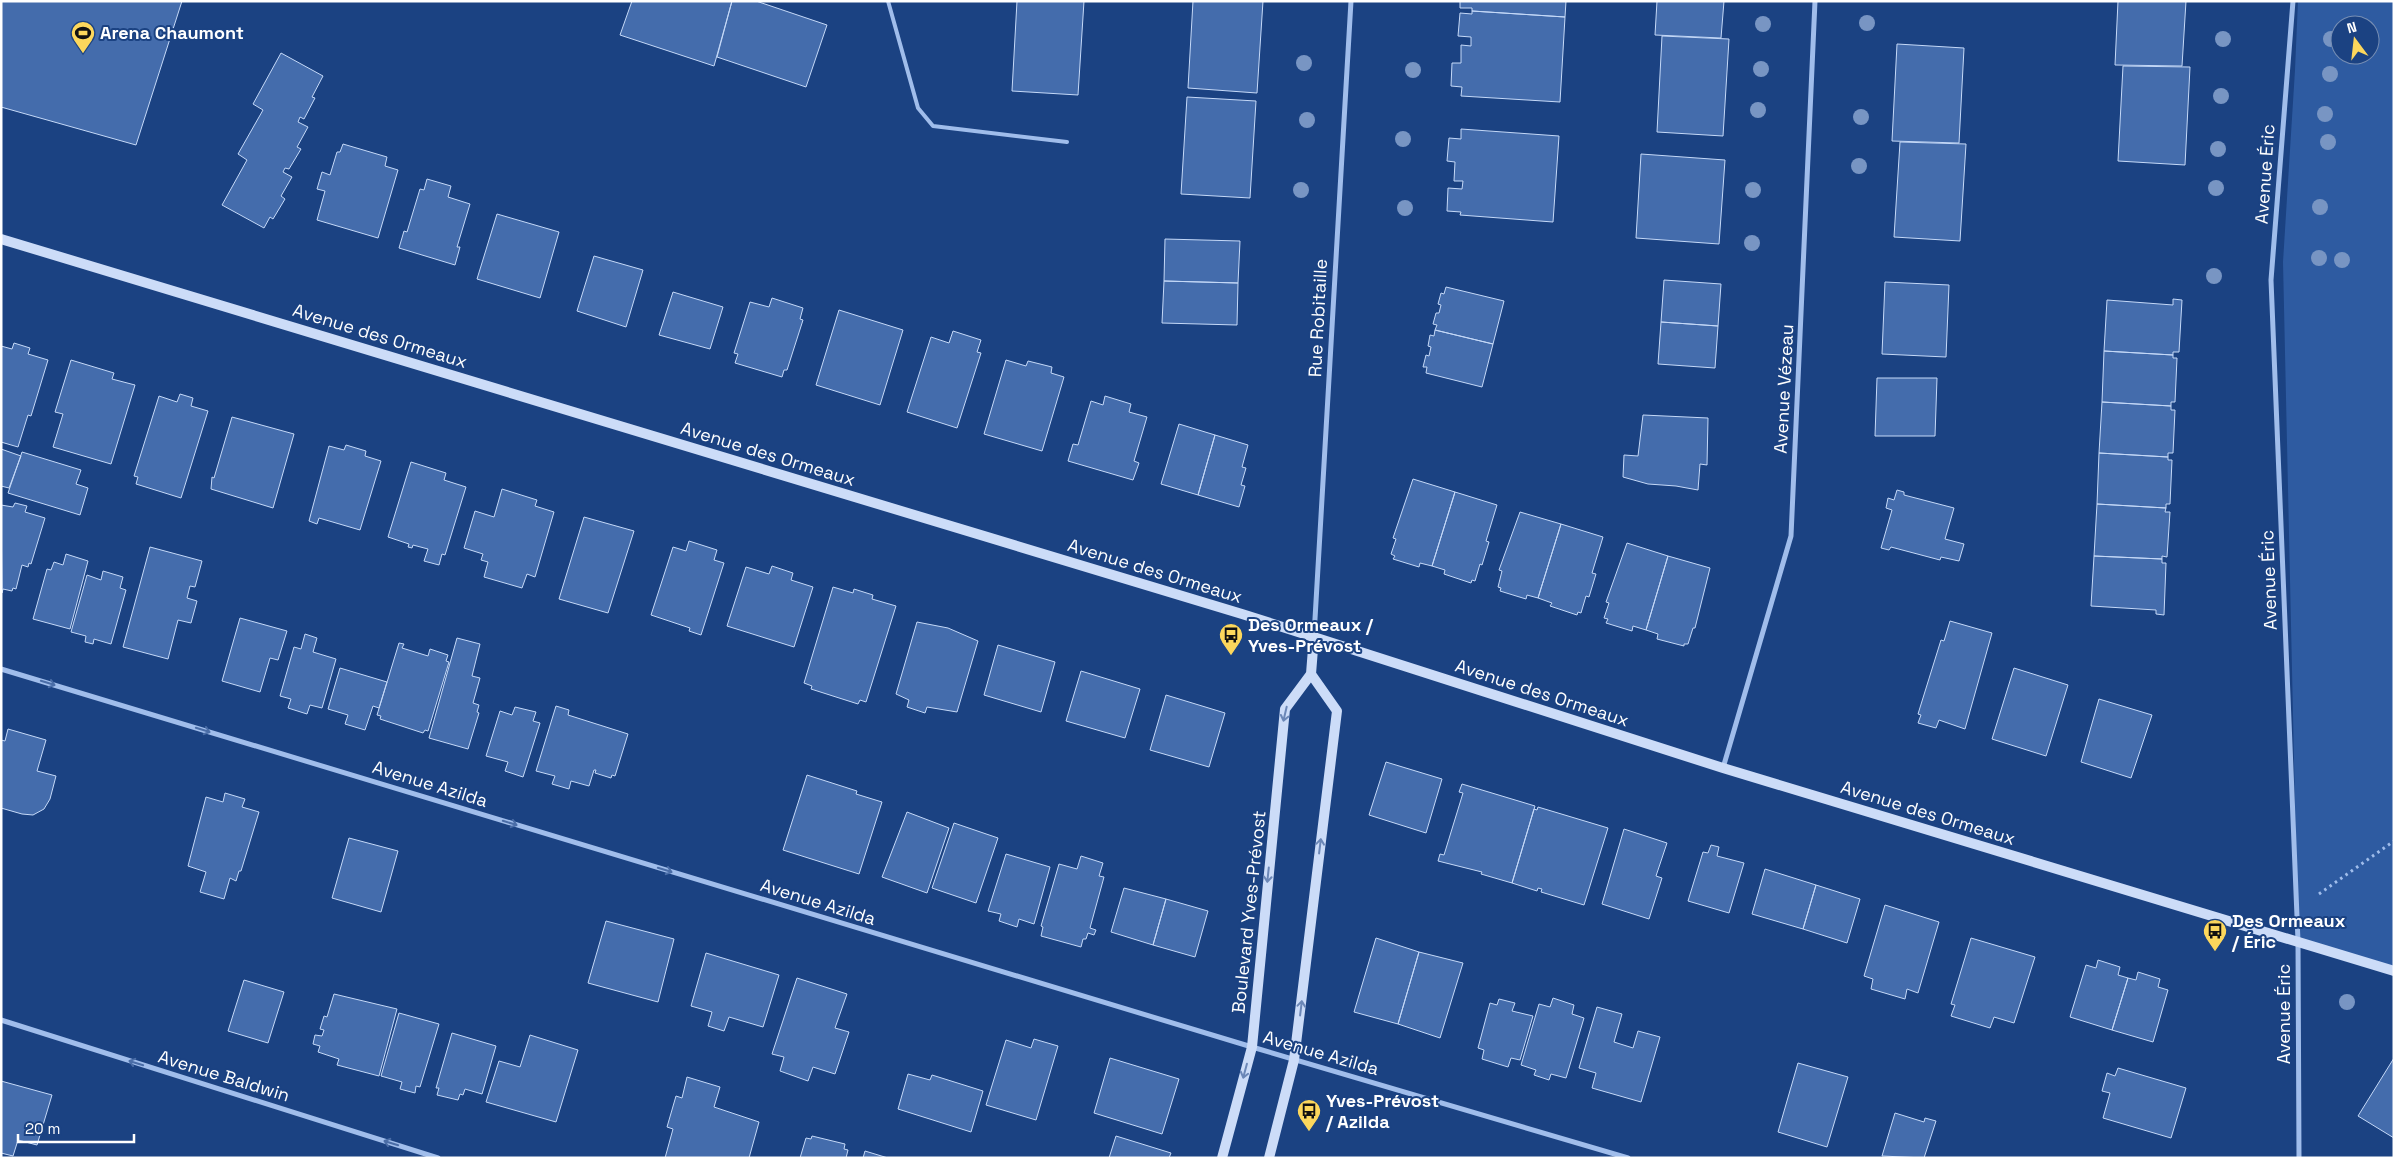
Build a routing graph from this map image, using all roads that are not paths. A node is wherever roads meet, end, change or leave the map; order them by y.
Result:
1 (888, 1) edge
2 (1351, 1) edge
3 (1816, 1) edge
4 (2292, 1) edge
5 (1067, 142) dead end
6 (1, 239) edge
7 (1314, 636) junction
8 (1, 669) edge
9 (1311, 674) junction
10 (1723, 768) junction
11 (2298, 941) junction
12 (2394, 971) edge
13 (1, 1020) edge
14 (1252, 1047) junction
15 (1294, 1060) junction
16 (438, 1158) edge
17 (1222, 1158) edge
18 (1269, 1158) edge
19 (1628, 1158) edge
20 (2299, 1158) edge

1 - 5 lane
2 - 7 street, Rue Robitaille
3 - 10 street, Avenue Vézeau
4 - 11 street, Avenue Éric
6 - 7 street, Avenue des Ormeaux
7 - 9 street
7 - 10 street, Avenue des Ormeaux
8 -> 14 street, Avenue Azilda
9 -> 14 street, Boulevard Yves-Prévost
15 -> 9 street
10 - 11 street, Avenue des Ormeaux
11 - 12 street, Avenue des Ormeaux
11 - 20 street, Avenue Éric
16 -> 13 street, Avenue Baldwin
14 - 15 street, Avenue Azilda
14 -> 17 street, Boulevard Yves-Prévost
15 - 18 street
15 - 19 street, Avenue Azilda

